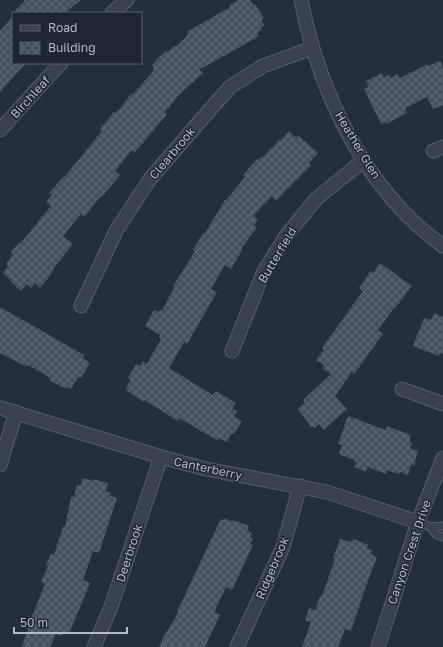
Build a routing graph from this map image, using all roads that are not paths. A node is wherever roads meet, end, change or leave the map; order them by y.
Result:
1 (127, 0) edge
2 (301, 0) edge
3 (113, 12) edge
4 (312, 48) junction
5 (60, 64) edge
6 (0, 130) edge
7 (364, 160) junction
8 (443, 246) edge
9 (81, 306) dead end
10 (232, 350) dead end
11 (402, 389) dead end
12 (443, 404) edge
13 (0, 408) edge
14 (16, 412) junction
15 (161, 457) junction
16 (443, 458) edge
17 (0, 465) edge
18 (300, 486) junction
19 (418, 522) junction
20 (443, 526) edge
21 (430, 527) junction
22 (443, 537) edge
23 (94, 647) edge
24 (237, 647) edge
25 (378, 647) edge

1 - 3 street
2 - 4 street, Heather Glen
4 - 7 street, Heather Glen
4 - 9 street, Clearbrook
5 - 6 street, Birchleaf
7 - 8 street, Heather Glen
7 - 10 street, Butterfield
11 - 12 street
13 - 14 street, Canterberry
14 - 15 street, Canterberry
14 - 17 street
15 - 18 street, Canterberry
15 - 23 street, Deerbrook
16 - 19 street, Canyon Crest Drive
18 - 19 street, Canterberry
18 - 24 street, Ridgebrook
19 - 21 lane
19 - 25 street, Canyon Crest Drive
20 - 21 lane
21 - 22 lane

